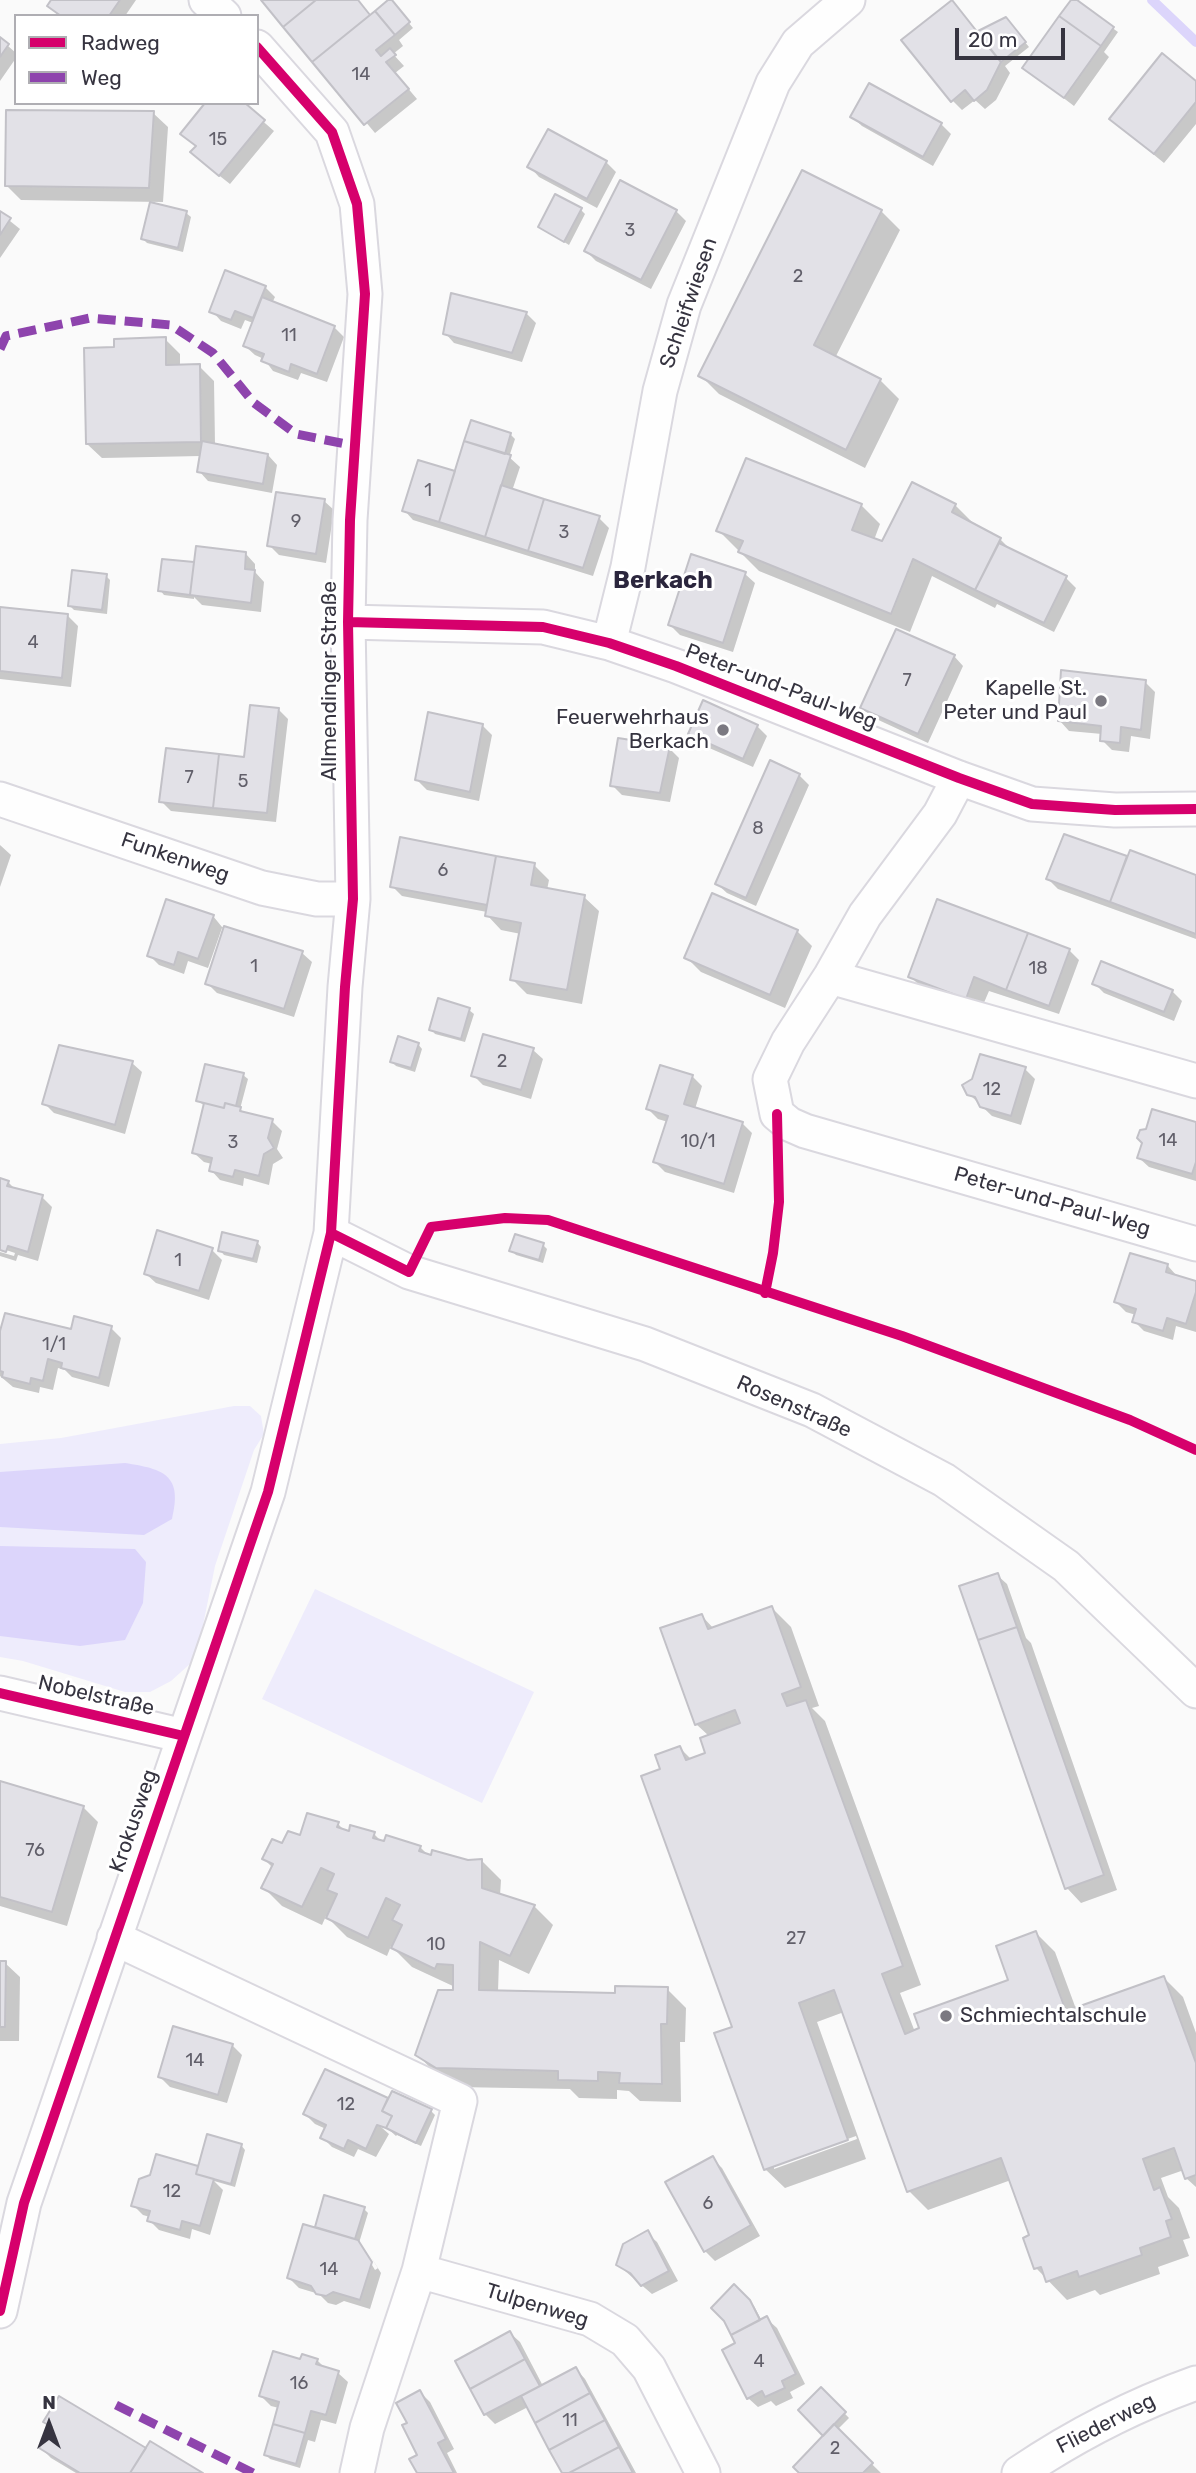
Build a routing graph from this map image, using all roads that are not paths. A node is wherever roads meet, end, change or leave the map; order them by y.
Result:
1 (206, 0) edge
2 (848, 0) edge
3 (221, 14) edge
4 (259, 49) edge
5 (348, 622) junction
6 (609, 643) junction
7 (959, 778) junction
8 (0, 799) edge
9 (1196, 809) edge
10 (353, 899) junction
11 (830, 977) junction
12 (1196, 1081) edge
13 (331, 1233) junction
14 (1196, 1244) edge
15 (304, 1343) joint
16 (1196, 1691) edge
17 (0, 1693) edge
18 (184, 1736) junction
19 (114, 1938) junction
20 (419, 2271) junction
21 (0, 2311) edge
22 (1196, 2384) edge
23 (357, 2473) edge
24 (704, 2473) edge
25 (1019, 2473) edge

1 - 3 street
2 - 6 street, Schleifwiesen
4 - 5 street, Allmendinger Straße
5 - 6 street, Peter-und-Paul-Weg
5 - 10 street, Allmendinger Straße
6 - 7 street, Peter-und-Paul-Weg
7 - 9 street, Peter-und-Paul-Weg
7 - 11 street, Peter-und-Paul-Weg
8 - 10 street, Funkenweg
10 - 13 street, Allmendinger Straße
11 - 12 street
11 - 14 street, Peter-und-Paul-Weg
13 - 15 street, Allmendinger Straße
13 - 16 street, Rosenstraße
15 - 18 street, Krokusweg
17 - 18 street, Nobelstraße
18 - 19 street, Krokusweg
19 - 20 street
19 - 21 street, Krokusweg
20 - 23 street
20 - 24 street, Tulpenweg
22 - 25 street, Fliederweg

